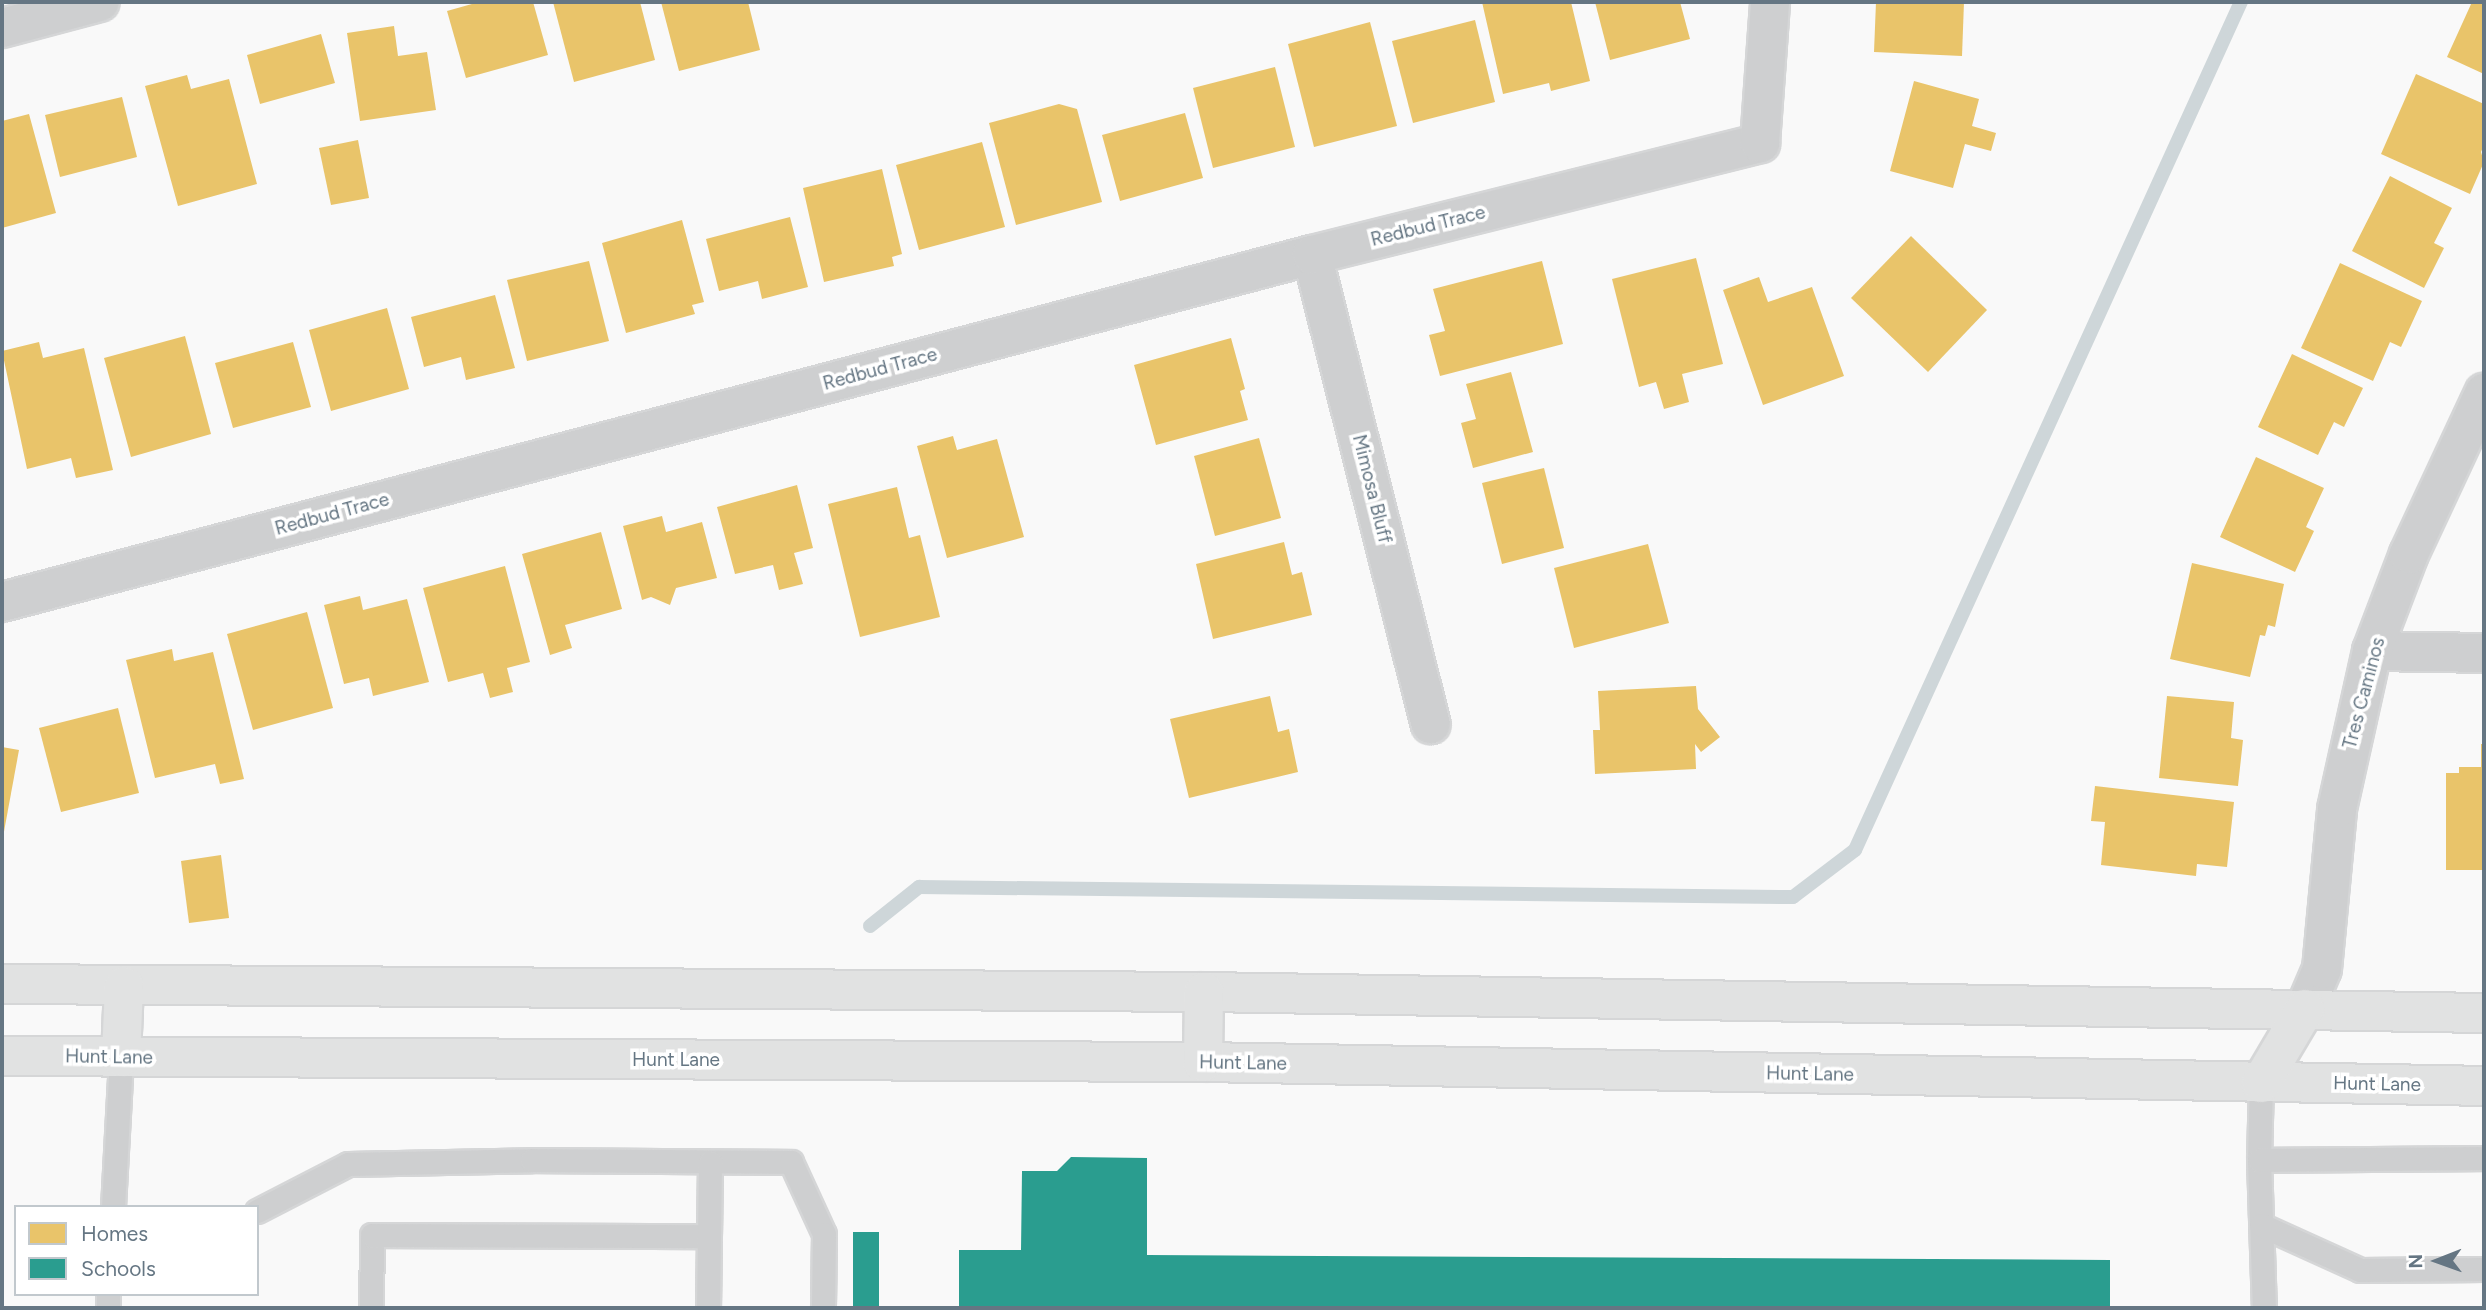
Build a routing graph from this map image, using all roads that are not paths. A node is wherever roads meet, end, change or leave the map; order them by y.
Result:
1 (100, 2) edge
2 (1770, 2) edge
3 (2, 28) edge
4 (1312, 255) junction
5 (2484, 393) edge
6 (2, 602) edge
7 (2372, 651) junction
8 (2484, 653) edge
9 (1432, 723) dead end
10 (2, 984) edge
11 (124, 986) junction
12 (1205, 992) junction
13 (2305, 1009) junction
14 (2484, 1013) edge
15 (2, 1056) edge
16 (121, 1057) junction
17 (1203, 1062) junction
18 (2261, 1083) junction
19 (2484, 1086) edge
20 (2484, 1158) edge
21 (2259, 1160) junction
22 (710, 1162) junction
23 (113, 1205) edge
24 (259, 1210) edge
25 (2261, 1225) junction
26 (709, 1236) junction
27 (2484, 1269) edge
28 (371, 1308) edge
29 (708, 1308) edge
30 (822, 1308) edge
31 (2264, 1308) edge

1 - 3 street
2 - 4 street, Redbud Trace
4 - 6 street, Redbud Trace
4 - 9 street, Mimosa Bluff
5 - 7 street, Tres Caminos
7 - 8 street
7 - 13 street, Tres Caminos
10 - 11 main road
11 - 12 main road
11 - 16 main road
12 - 13 main road
12 - 17 main road
13 - 14 main road
13 - 18 main road
15 - 16 main road, Hunt Lane
16 - 17 main road, Hunt Lane
16 - 23 lane
17 - 18 main road, Hunt Lane
18 - 19 main road, Hunt Lane
18 - 21 lane
20 - 21 lane
21 - 25 lane
22 - 24 lane
22 - 26 lane
22 - 30 lane
25 - 27 lane
25 - 31 lane
26 - 28 lane
26 - 29 lane

